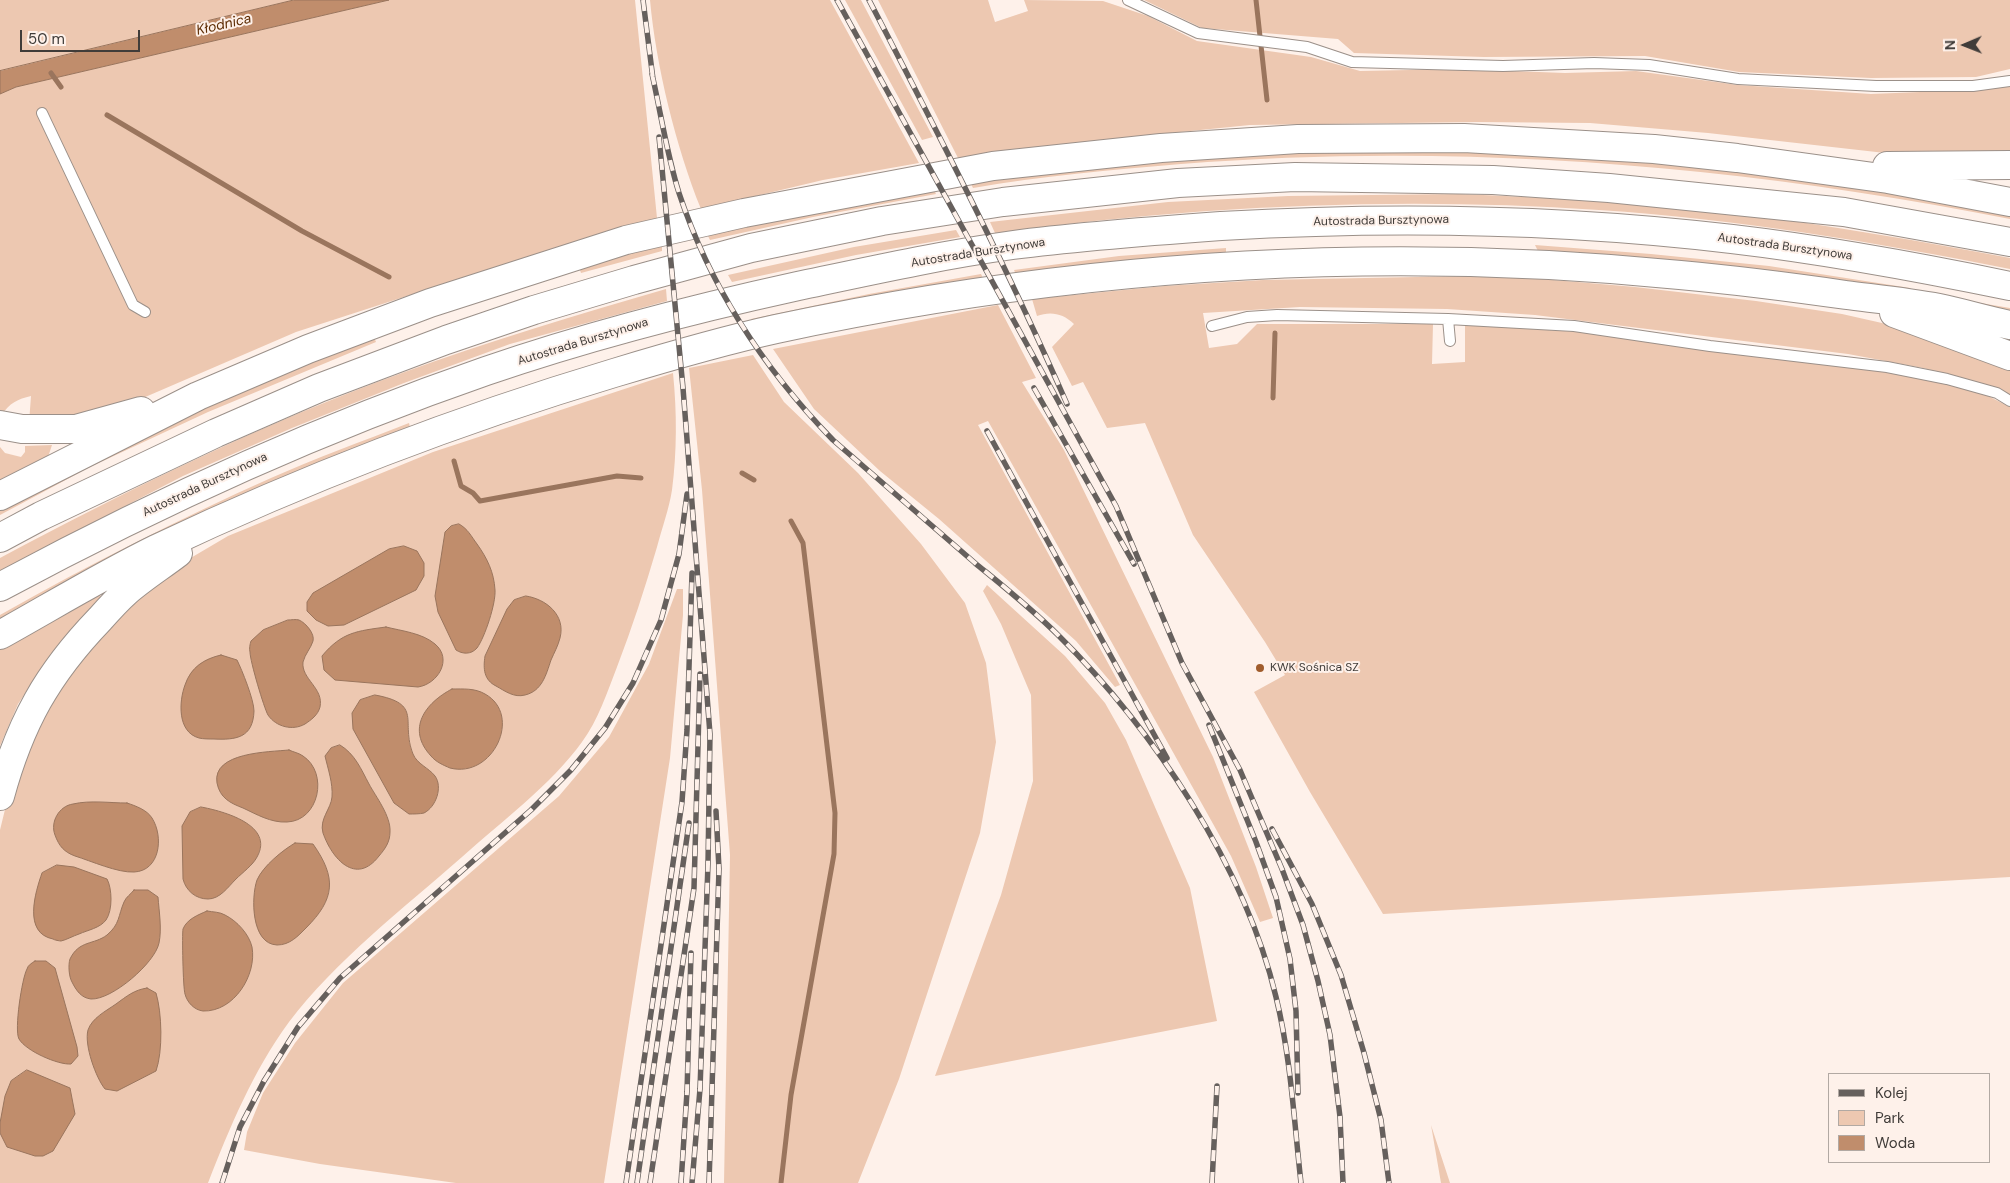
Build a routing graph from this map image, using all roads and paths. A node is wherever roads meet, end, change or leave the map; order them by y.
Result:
1 (1128, 0) edge
2 (2010, 81) edge
3 (42, 113) dead end
4 (1793, 164) junction
5 (2010, 165) edge
6 (2010, 202) edge
7 (2010, 242) edge
8 (2010, 286) edge
9 (1843, 295) junction
10 (145, 312) dead end
11 (1448, 319) junction
12 (2010, 325) edge
13 (1212, 326) dead end
14 (1450, 341) dead end
15 (2010, 356) edge
16 (198, 396) junction
17 (2010, 401) edge
18 (11, 427) edge
19 (0, 496) edge
20 (222, 520) junction
21 (0, 538) edge
22 (0, 587) edge
23 (0, 635) edge
24 (0, 796) edge

1 - 2 lane
3 - 10 lane
4 - 5 highway
4 - 6 highway
4 - 16 highway
7 - 21 highway
8 - 22 highway, Autostrada Bursztynowa
9 - 12 highway
9 - 15 highway
9 - 20 highway
11 - 13 lane
11 - 14 lane
11 - 17 lane
16 - 18 highway
16 - 19 highway
20 - 23 highway
20 - 24 highway

